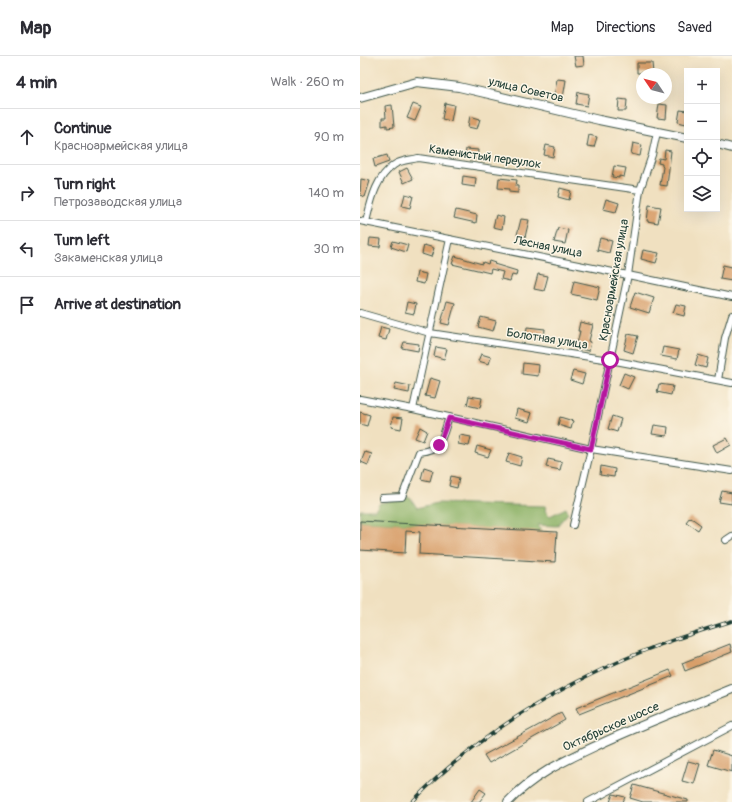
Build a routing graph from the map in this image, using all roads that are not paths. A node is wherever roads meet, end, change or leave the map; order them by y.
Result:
1 (360, 98) edge
2 (657, 132) junction
3 (684, 137) edge
4 (720, 145) edge
5 (732, 148) edge
6 (640, 190) junction
7 (363, 222) edge
8 (450, 239) junction
9 (628, 275) junction
10 (732, 297) edge
11 (360, 313) edge
12 (732, 315) edge
13 (430, 333) junction
14 (610, 360) junction
15 (718, 380) junction
16 (732, 383) edge
17 (360, 399) edge
18 (413, 409) junction
19 (449, 418) junction
20 (591, 449) junction
21 (732, 471) edge
22 (382, 498) dead end
23 (573, 525) dead end
24 (732, 536) edge
25 (726, 540) dead end
26 (732, 689) edge
27 (732, 726) edge
28 (508, 802) edge
29 (588, 802) edge

1 - 2 main road, улица Советов
2 - 3 main road, улица Советов
2 - 6 street, Красноармейская улица
4 - 5 main road
6 - 7 street, Каменистый переулок
6 - 9 street, Красноармейская улица
7 - 8 street, Лесная улица
8 - 9 street, Лесная улица
8 - 13 street
9 - 10 street, Лесная улица
9 - 14 street, Красноармейская улица
11 - 13 street, Болотная улица
12 - 15 street
13 - 14 street, Болотная улица
13 - 18 street
14 - 15 street, Болотная улица
14 - 20 street, Красноармейская улица
15 - 16 street, Болотная улица
17 - 18 street
18 - 19 street
19 - 20 street
19 - 22 street
20 - 21 street
20 - 23 street, Красноармейская улица
24 - 25 street
26 - 28 main road, Октябрьское шоссе
27 - 29 street

